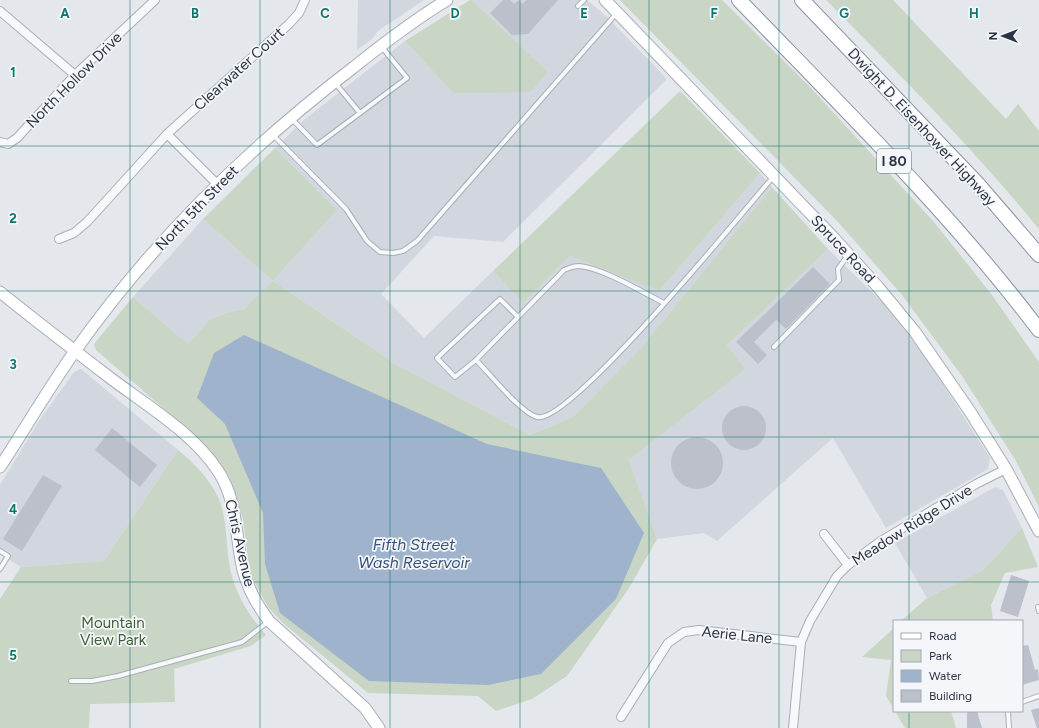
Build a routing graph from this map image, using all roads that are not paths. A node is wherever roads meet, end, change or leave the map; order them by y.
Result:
1 (155, 0) edge
2 (305, 0) edge
3 (447, 0) edge
4 (584, 0) edge
5 (599, 0) edge
6 (606, 0) edge
7 (739, 0) edge
8 (802, 0) edge
9 (578, 6) dead end
10 (0, 11) edge
11 (618, 12) junction
12 (381, 46) junction
13 (75, 74) junction
14 (334, 82) junction
15 (360, 113) junction
16 (290, 116) junction
17 (272, 133) junction
18 (167, 134) junction
19 (0, 142) edge
20 (774, 175) junction
21 (217, 184) junction
22 (59, 239) dead end
23 (848, 254) junction
24 (1039, 255) edge
25 (0, 292) edge
26 (664, 303) junction
27 (518, 317) junction
28 (1039, 330) edge
29 (774, 347) dead end
30 (75, 351) junction
31 (476, 360) junction
32 (0, 467) edge
33 (1006, 469) junction
34 (1039, 532) edge
35 (824, 534) dead end
36 (0, 550) edge
37 (848, 565) junction
38 (0, 569) edge
39 (269, 620) junction
40 (801, 642) junction
41 (71, 681) dead end
42 (1039, 696) edge
43 (1023, 702) edge
44 (1008, 712) edge
45 (621, 717) dead end
46 (378, 728) edge
47 (793, 728) edge
48 (1009, 728) edge

1 - 13 street, North Hollow Drive
2 - 18 street, Clearwater Court
3 - 12 street, North 5th Street
4 - 9 lane
5 - 11 street
6 - 11 street, Spruce Road
7 - 28 highway, I 80
8 - 24 highway, Dwight D. Eisenhower Highway
10 - 13 street
11 - 17 lane
11 - 20 street, Spruce Road
12 - 14 street, North 5th Street
12 - 15 lane
13 - 19 street, North Hollow Drive
14 - 15 lane
14 - 16 street, North 5th Street
15 - 16 lane
16 - 17 street, North 5th Street
17 - 21 street, North 5th Street
18 - 21 street
18 - 22 street, Clearwater Court
20 - 23 street, Spruce Road
20 - 26 lane
21 - 30 street, North 5th Street
23 - 29 lane
23 - 33 street, Spruce Road
25 - 30 street, Chris Avenue
26 - 27 lane
26 - 31 lane
27 - 31 lane
27 - 31 lane
30 - 32 street, North 5th Street
30 - 39 street, Chris Avenue
33 - 34 street, Spruce Road
33 - 37 street, Meadow Ridge Drive
35 - 37 street
36 - 38 lane
37 - 40 street, Meadow Ridge Drive
39 - 41 lane
39 - 46 street, Chris Avenue
40 - 45 street, Aerie Lane
40 - 47 street, Meadow Ridge Drive
42 - 43 lane
44 - 48 lane

